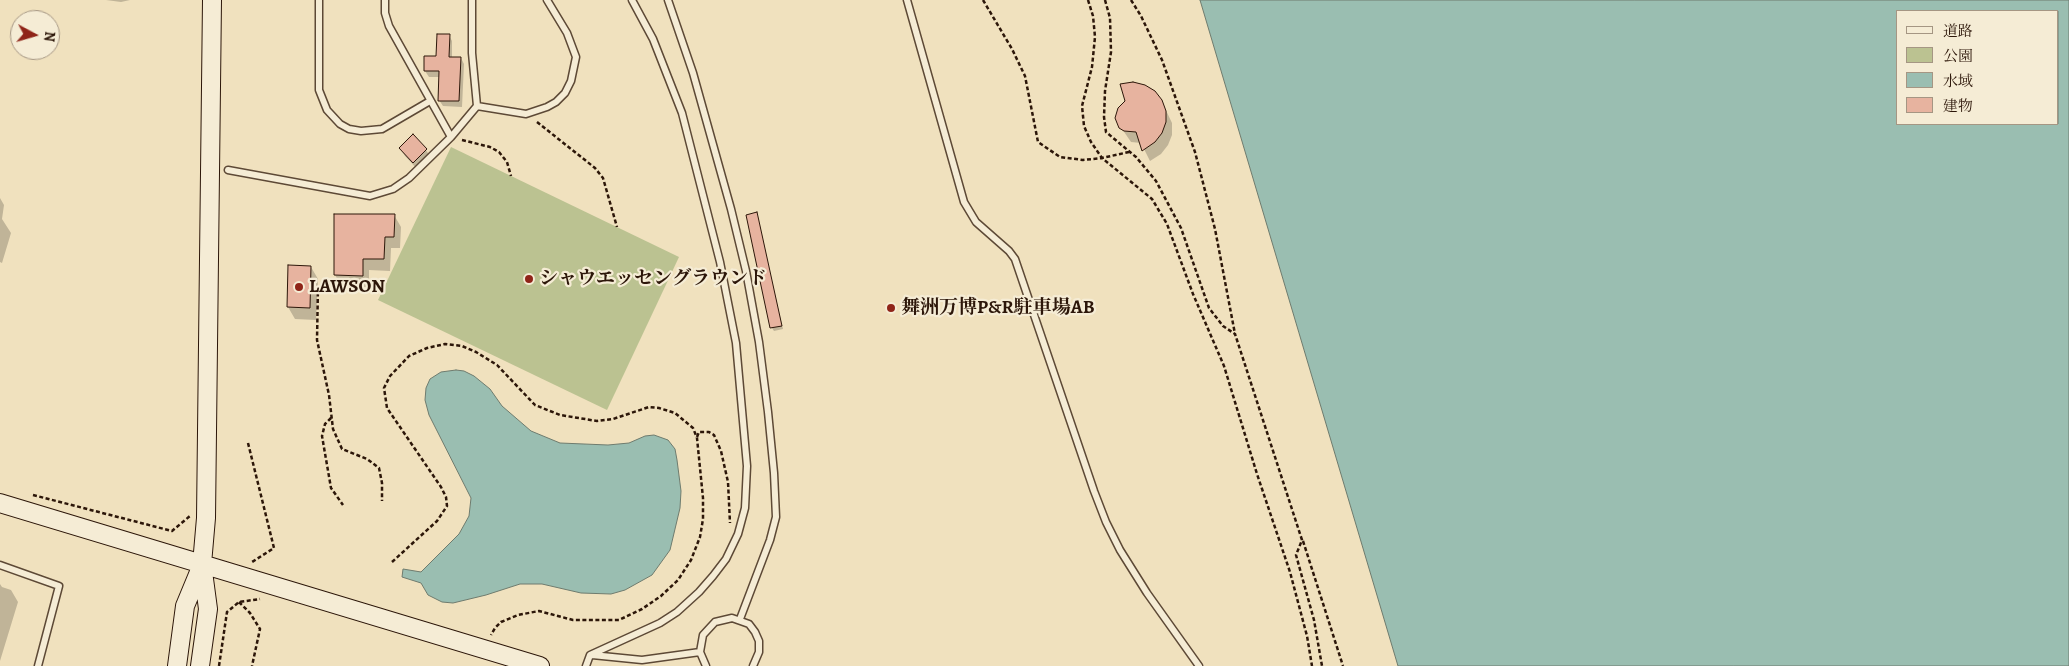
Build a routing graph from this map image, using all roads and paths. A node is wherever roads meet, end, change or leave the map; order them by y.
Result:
1 (212, 0) edge
2 (318, 0) edge
3 (385, 0) edge
4 (472, 0) edge
5 (547, 0) edge
6 (632, 0) edge
7 (668, 0) edge
8 (907, 0) edge
9 (983, 0) edge
10 (1088, 0) edge
11 (1105, 0) edge
12 (1132, 0) edge
13 (430, 101) junction
14 (477, 106) junction
15 (526, 114) junction
16 (451, 136) junction
17 (1129, 152) junction
18 (1102, 158) junction
19 (228, 170) dead end
20 (511, 176) dead end
21 (617, 227) dead end
22 (318, 286) dead end
23 (1235, 334) junction
24 (331, 418) junction
25 (697, 438) junction
26 (248, 443) dead end
27 (29, 494) dead end
28 (382, 501) dead end
29 (0, 503) edge
30 (343, 505) dead end
31 (191, 509) dead end
32 (738, 534) junction
33 (1302, 540) junction
34 (252, 562) dead end
35 (392, 562) dead end
36 (202, 564) junction
37 (0, 566) edge
38 (740, 620) junction
39 (490, 637) dead end
40 (700, 652) junction
41 (590, 655) junction
42 (38, 666) edge
43 (177, 666) edge
44 (200, 666) edge
45 (219, 666) edge
46 (252, 666) edge
47 (540, 666) edge
48 (586, 666) edge
49 (706, 666) edge
50 (753, 666) edge
51 (1199, 666) edge
52 (1312, 666) edge
53 (1322, 666) edge
54 (1343, 666) edge

1 - 36 street
2 - 13 lane
3 - 13 lane
4 - 14 lane
5 - 15 lane
6 - 32 lane
7 - 38 lane
8 - 51 lane
9 - 18 path
10 - 18 path
11 - 17 path
12 - 23 path
13 - 16 lane
14 - 15 lane
14 - 16 lane
15 - 21 path
16 - 19 lane
16 - 20 path
17 - 18 path
17 - 23 path
18 - 52 path
22 - 24 path
23 - 33 path
24 - 28 path
24 - 30 path
25 - 32 path
25 - 35 path
25 - 39 path
26 - 34 path
27 - 31 path
29 - 36 street
32 - 41 lane
33 - 53 path
33 - 54 path
36 - 43 street
36 - 44 street
36 - 47 street
37 - 42 lane
38 - 40 lane
38 - 50 lane
40 - 41 lane
40 - 49 lane
41 - 48 lane
45 - 46 path

